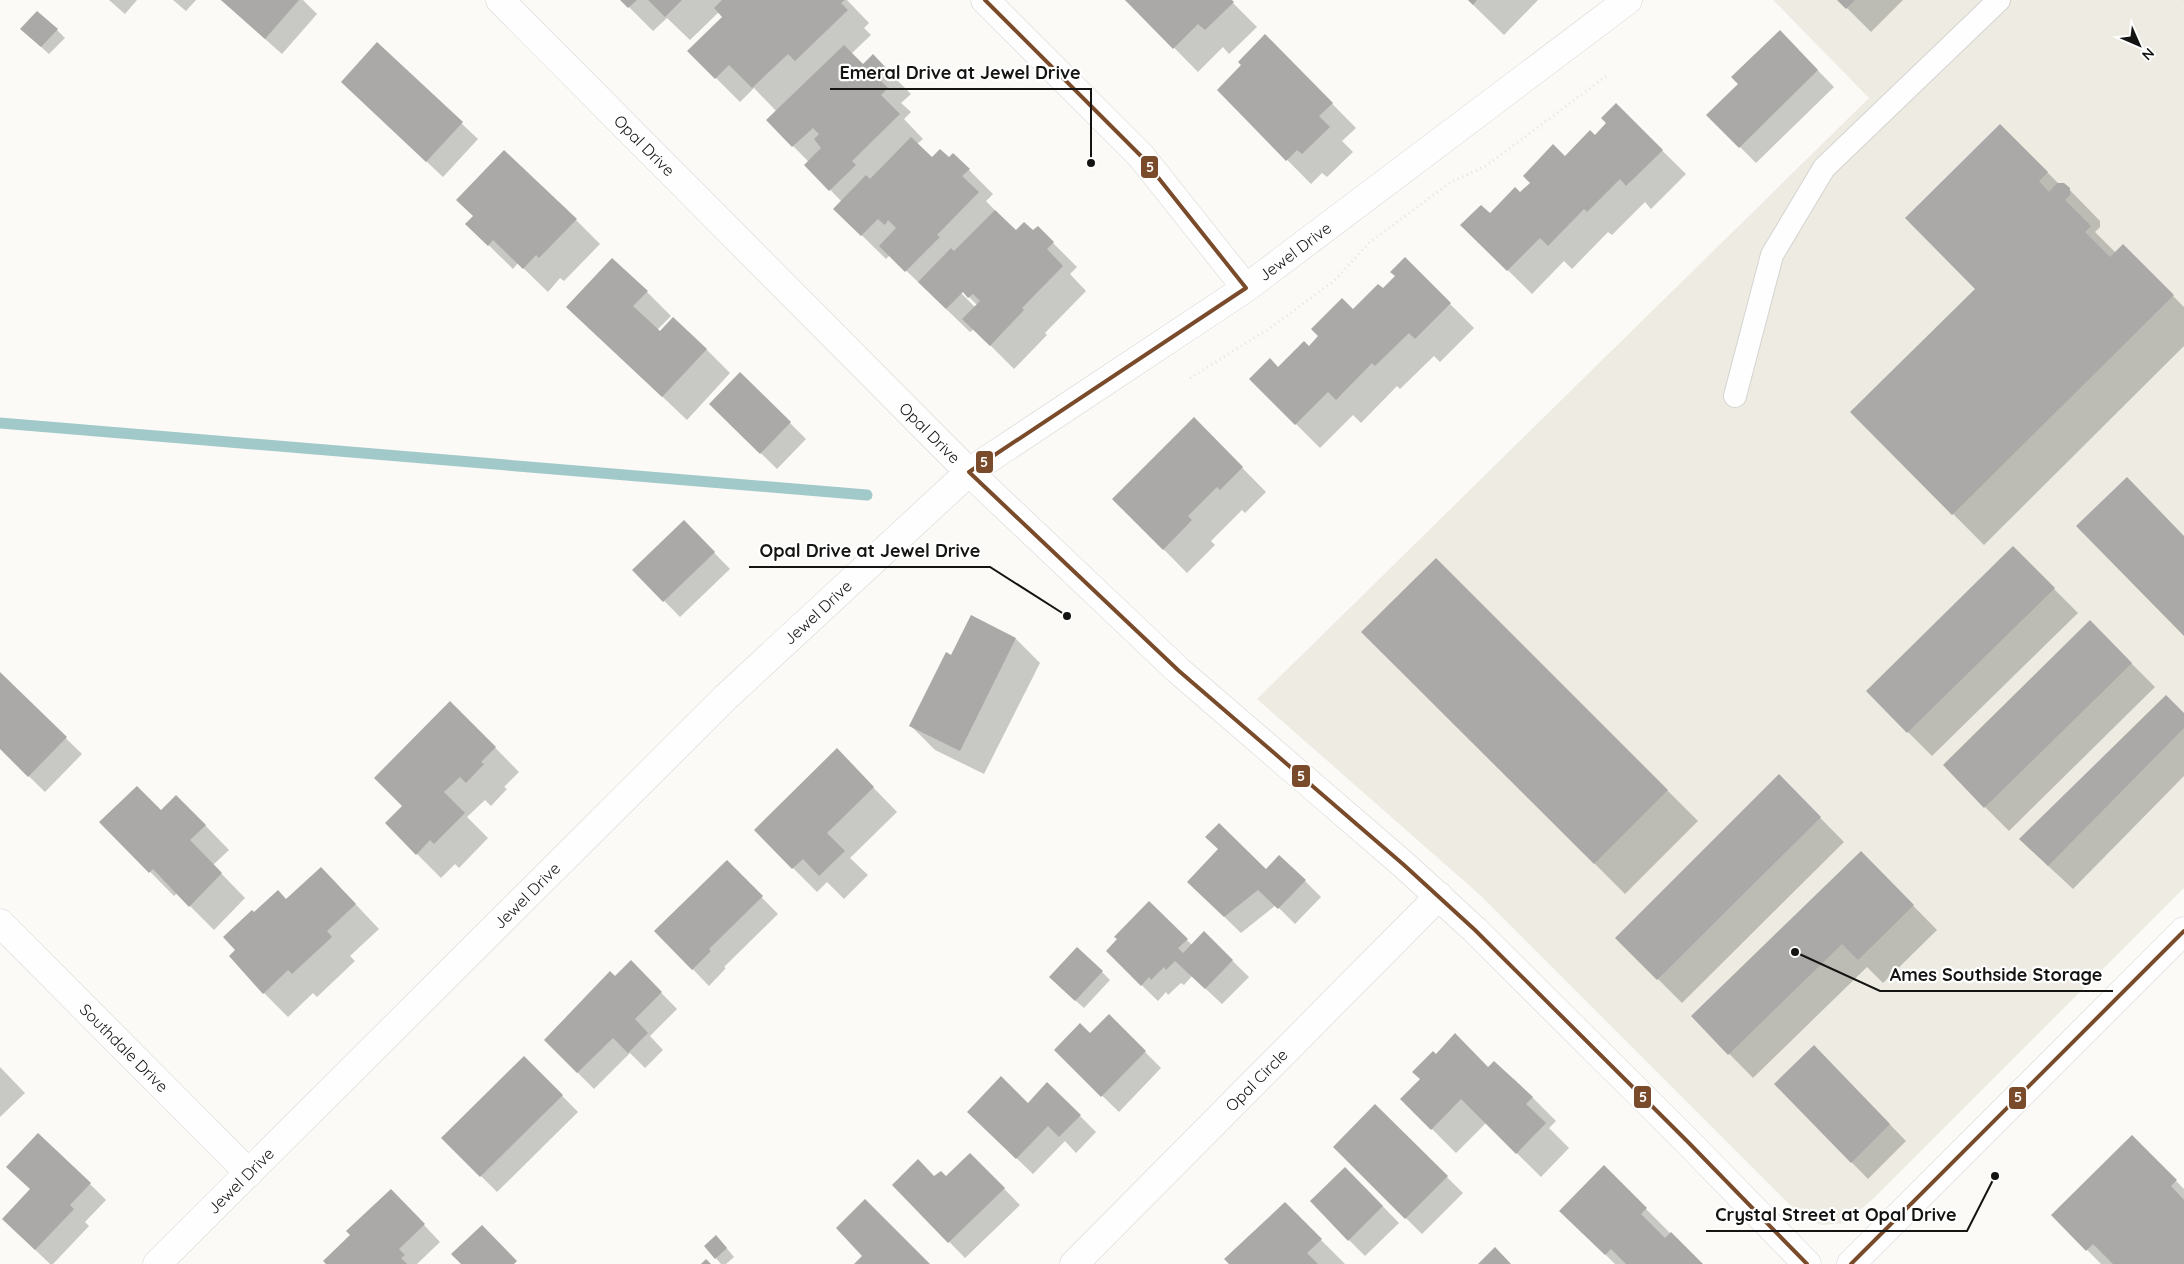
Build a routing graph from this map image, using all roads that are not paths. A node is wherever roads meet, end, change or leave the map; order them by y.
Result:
1 (500, 0) edge
2 (985, 0) edge
3 (1628, 0) edge
4 (1999, 0) edge
5 (1246, 288) junction
6 (1735, 396) dead end
7 (969, 472) junction
8 (1439, 896) junction
9 (0, 923) edge
10 (2184, 931) edge
11 (249, 1173) junction
12 (157, 1264) edge
13 (1074, 1264) edge
14 (1807, 1264) edge
15 (1851, 1264) edge

1 - 7 street, Opal Drive
2 - 5 street
3 - 5 street, Jewel Drive
4 - 6 lane
5 - 7 street, Jewel Drive
7 - 8 street, Opal Drive
7 - 11 street, Jewel Drive
8 - 13 street, Opal Circle
8 - 14 street, Opal Drive
9 - 11 street, Southdale Drive
10 - 15 street
11 - 12 street, Jewel Drive

